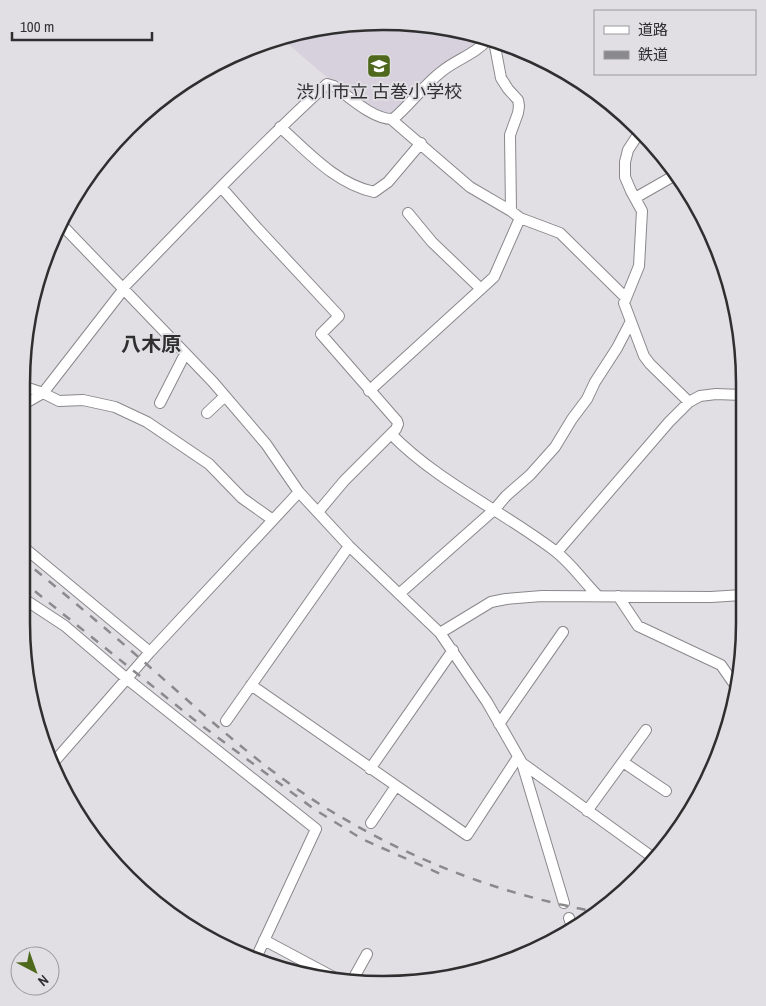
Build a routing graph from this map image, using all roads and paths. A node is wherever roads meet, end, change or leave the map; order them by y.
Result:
1 (483, 45) edge
2 (496, 49) edge
3 (391, 119) junction
4 (280, 127) junction
5 (637, 137) edge
6 (421, 143) junction
7 (670, 178) edge
8 (221, 187) junction
9 (635, 198) junction
10 (511, 211) junction
11 (408, 213) dead end
12 (520, 218) junction
13 (65, 229) edge
14 (481, 289) junction
15 (123, 290) junction
16 (626, 298) junction
17 (630, 323) junction
18 (185, 354) junction
19 (30, 389) edge
20 (369, 391) junction
21 (43, 393) junction
22 (736, 395) edge
23 (225, 396) junction
24 (30, 400) edge
25 (689, 402) junction
26 (160, 403) dead end
27 (207, 413) dead end
28 (391, 434) junction
29 (299, 492) junction
30 (495, 509) junction
31 (318, 512) junction
32 (273, 520) junction
33 (349, 546) junction
34 (30, 552) edge
35 (557, 552) junction
36 (399, 594) junction
37 (597, 595) junction
38 (736, 595) edge
39 (618, 596) junction
40 (30, 603) edge
41 (564, 632) dead end
42 (440, 633) junction
43 (453, 650) junction
44 (150, 652) junction
45 (126, 678) junction
46 (731, 680) edge
47 (251, 686) junction
48 (226, 721) dead end
49 (499, 724) junction
50 (646, 730) dead end
51 (57, 758) edge
52 (520, 760) junction
53 (623, 762) junction
54 (370, 769) junction
55 (396, 786) junction
56 (666, 791) dead end
57 (587, 811) junction
58 (371, 823) dead end
59 (649, 855) edge
60 (564, 903) dead end
61 (569, 918) dead end
62 (570, 922) edge
63 (264, 940) junction
64 (258, 953) edge
65 (367, 954) dead end
66 (320, 970) edge
67 (356, 975) edge

1 - 3 street
2 - 10 street
3 - 4 street
3 - 6 street
4 - 6 street
4 - 8 street
5 - 9 street
6 - 10 street
7 - 9 street
8 - 15 street
8 - 20 street
9 - 16 street
10 - 12 street
11 - 14 street
12 - 14 street
12 - 16 street
13 - 15 street
14 - 20 street
15 - 18 street
15 - 21 street
16 - 17 street
17 - 25 street
17 - 30 street
18 - 23 street
18 - 26 street
19 - 21 street
20 - 28 street
21 - 24 street
21 - 32 street
22 - 25 street
23 - 27 street
23 - 29 street
25 - 35 street
28 - 30 street
28 - 31 street
29 - 31 street
29 - 32 street
30 - 35 street
30 - 36 street
31 - 33 street
32 - 44 street
33 - 36 street
33 - 47 street
34 - 44 street
35 - 37 street
36 - 42 street
37 - 39 street
37 - 42 street
38 - 39 street
39 - 46 street
40 - 45 street
41 - 49 street
42 - 43 street
43 - 49 street
43 - 54 street
44 - 45 street
45 - 51 street
45 - 63 street
47 - 48 street
47 - 54 street
49 - 52 street
50 - 53 street
52 - 55 street
52 - 57 street
52 - 60 street
53 - 56 street
53 - 57 street
54 - 55 street
55 - 58 street
57 - 59 street
61 - 62 street
63 - 64 street
63 - 66 street
65 - 67 street

